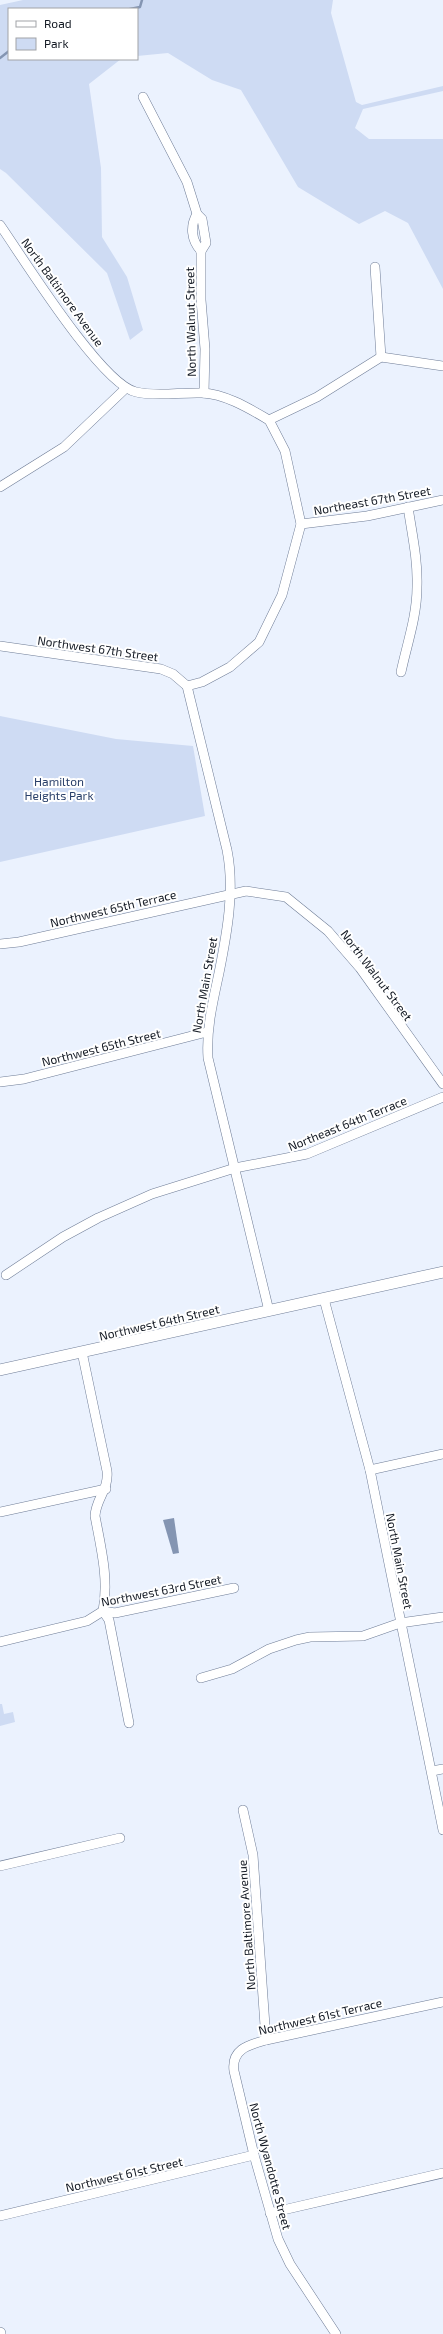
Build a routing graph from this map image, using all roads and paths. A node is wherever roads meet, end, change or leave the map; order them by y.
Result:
1 (143, 97) dead end
2 (0, 225) edge
3 (374, 267) dead end
4 (381, 357) junction
5 (443, 366) edge
6 (126, 388) junction
7 (204, 393) junction
8 (270, 420) junction
9 (0, 487) edge
10 (443, 500) edge
11 (408, 507) junction
12 (301, 524) junction
13 (0, 646) edge
14 (401, 672) dead end
15 (187, 686) junction
16 (231, 894) junction
17 (0, 944) edge
18 (207, 1032) junction
19 (0, 1082) edge
20 (443, 1084) edge
21 (443, 1097) edge
22 (235, 1168) junction
23 (443, 1272) edge
24 (6, 1275) dead end
25 (324, 1299) junction
26 (269, 1311) junction
27 (82, 1352) junction
28 (0, 1370) edge
29 (443, 1454) edge
30 (370, 1470) junction
31 (106, 1489) junction
32 (0, 1512) edge
33 (234, 1588) dead end
34 (103, 1611) junction
35 (443, 1617) edge
36 (400, 1623) junction
37 (0, 1642) edge
38 (200, 1678) dead end
39 (130, 1723) dead end
40 (443, 1769) edge
41 (432, 1772) junction
42 (243, 1810) dead end
43 (443, 1830) edge
44 (120, 1838) dead end
45 (0, 1866) edge
46 (443, 2002) edge
47 (266, 2040) junction
48 (237, 2084) joint
49 (254, 2155) junction
50 (443, 2173) edge
51 (270, 2213) junction
52 (0, 2216) edge
53 (335, 2332) edge
54 (325, 2334) edge

1 - 7 street, North Walnut Street
2 - 6 street, North Baltimore Avenue
3 - 4 street
4 - 5 street
4 - 8 street
6 - 7 street
6 - 9 street
7 - 8 street
8 - 12 street
10 - 11 street, Northeast 67th Street
11 - 12 street, Northeast 67th Street
11 - 14 street
12 - 15 street, Northeast 67th Street
13 - 15 street, Northwest 67th Street
15 - 16 street, North Main Street
16 - 17 street, Northwest 65th Terrace
16 - 18 street, North Main Street
16 - 20 street, North Walnut Street
18 - 19 street, Northwest 65th Street
18 - 22 street, North Main Street
21 - 22 street, Northeast 64th Terrace
22 - 24 street, Northeast 64th Terrace
22 - 26 street, North Main Street
23 - 25 street, Northwest 64th Street
25 - 26 street, Northwest 64th Street
25 - 30 street, North Main Street
26 - 27 street, Northwest 64th Street
27 - 28 street, Northwest 64th Street
27 - 31 street
29 - 30 street
30 - 36 street, North Main Street
31 - 32 street
31 - 34 street
33 - 34 street, Northwest 63rd Street
34 - 37 street, Northwest 63rd Street
34 - 39 street
35 - 36 street
36 - 38 street
36 - 41 street, North Main Street
40 - 41 street
41 - 43 street, North Main Street
42 - 47 street, North Baltimore Avenue
44 - 45 street
46 - 47 street, Northwest 61st Terrace
47 - 48 street, Northwest 61st Terrace
48 - 49 street, North Wyandotte Street
49 - 51 street, North Wyandotte Street
49 - 52 street, Northwest 61st Street
50 - 51 street
51 - 53 street, North Wyandotte Street
53 - 54 street

